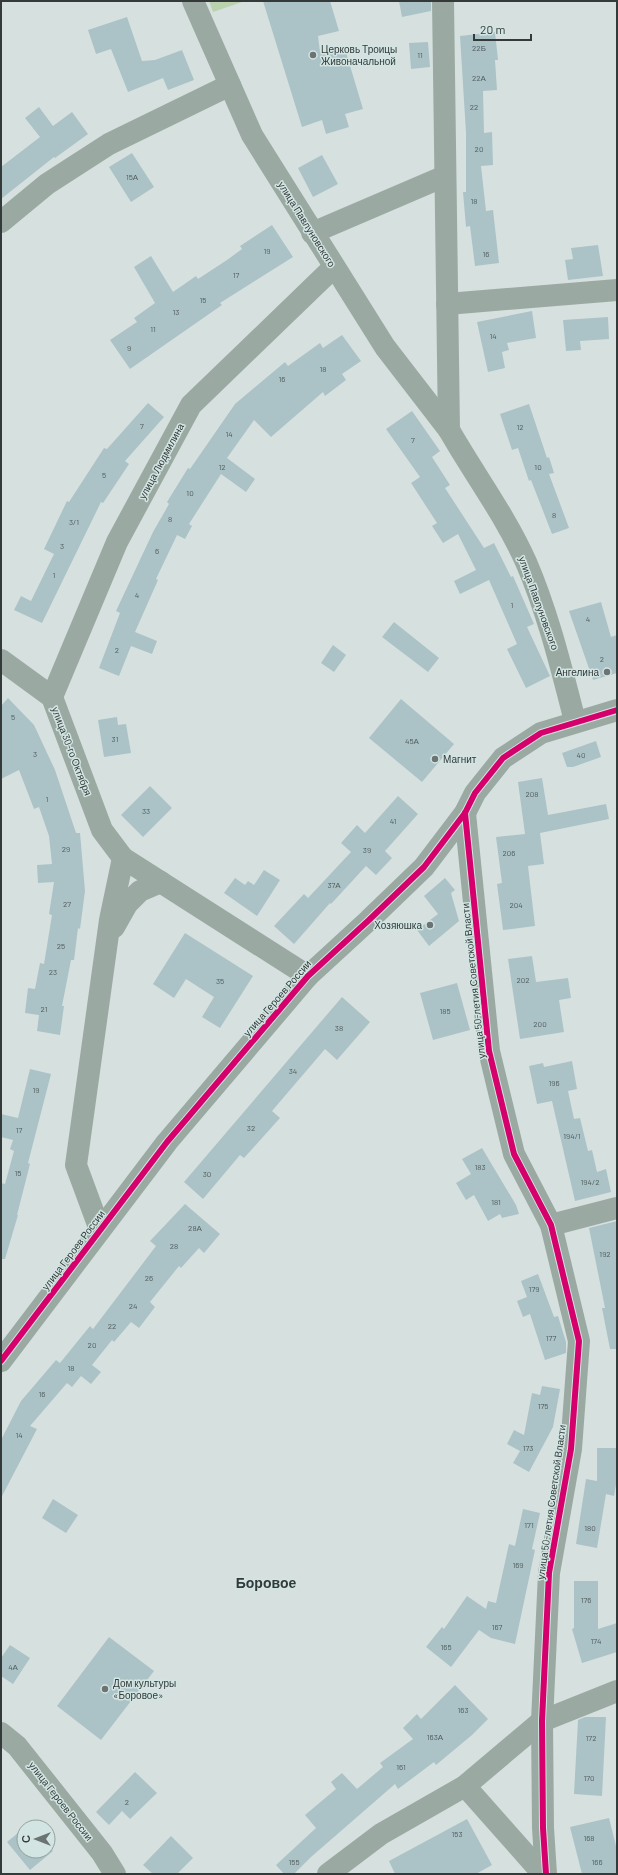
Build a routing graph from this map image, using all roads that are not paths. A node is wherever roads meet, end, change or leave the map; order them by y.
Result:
1 (193, 1) edge
2 (444, 1) edge
3 (230, 85) junction
4 (445, 176) junction
5 (1, 222) edge
6 (312, 233) junction
7 (334, 267) junction
8 (617, 290) edge
9 (447, 304) junction
10 (450, 430) junction
11 (1, 660) edge
12 (52, 697) junction
13 (617, 710) edge
14 (575, 721) junction
15 (465, 813) junction
16 (123, 858) junction
17 (161, 882) junction
18 (108, 936) junction
19 (308, 976) junction
20 (617, 1208) edge
21 (551, 1225) junction
22 (100, 1230) junction
23 (1, 1361) edge
24 (617, 1690) edge
25 (542, 1721) junction
26 (1, 1733) edge
27 (465, 1786) junction
28 (115, 1874) edge
29 (328, 1874) edge
30 (543, 1874) edge
31 (546, 1874) edge

1 - 3 street, улица Павлуновского
2 - 4 street, улица Павлуновского
3 - 5 street
3 - 6 street, улица Павлуновского
4 - 6 street
4 - 9 street, улица Павлуновского
6 - 7 street, улица Павлуновского
7 - 10 street, улица Павлуновского
7 - 12 street, улица Людмилина
8 - 9 street
9 - 10 street, улица Павлуновского
10 - 14 street, улица Павлуновского
11 - 12 street, улица 30-го Октября
12 - 16 street, улица 30-го Октября
13 - 14 street, улица Героев России
14 - 15 street, улица Героев России
15 - 19 street, улица Героев России
15 - 21 street, улица 50-летия Советской Власти
16 - 17 street
16 - 18 street
17 - 18 street
17 - 19 street
18 - 22 street
19 - 22 street, улица Героев России
20 - 21 street
21 - 25 street, улица 50-летия Советской Власти
22 - 23 street, улица Героев России
24 - 25 street
25 - 27 street
25 - 31 street, улица 50-летия Советской Власти
26 - 28 street, улица Героев России
27 - 29 street
27 - 30 street

